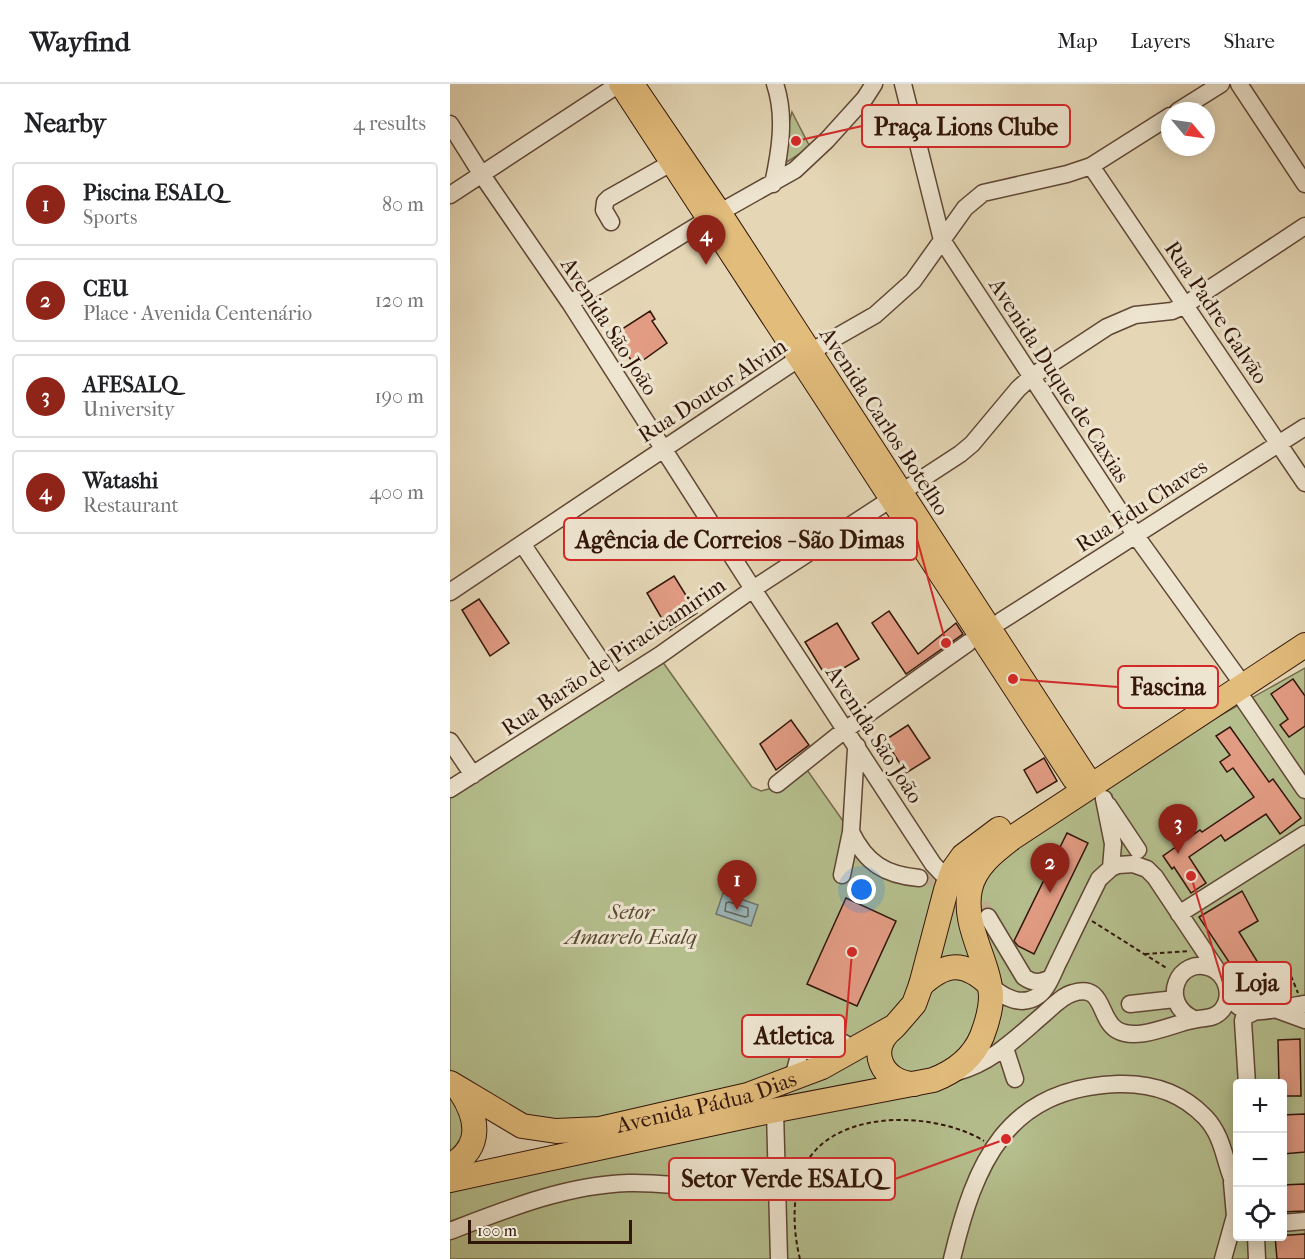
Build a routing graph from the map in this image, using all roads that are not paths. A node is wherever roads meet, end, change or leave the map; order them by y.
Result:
1 (619, 84) edge
2 (634, 84) edge
3 (775, 84) edge
4 (874, 84) edge
5 (903, 84) edge
6 (1221, 84) edge
7 (1239, 84) edge
8 (1193, 102) edge
9 (1161, 122) edge
10 (450, 124) edge
11 (671, 163) junction
12 (1091, 166) junction
13 (482, 175) junction
14 (772, 184) junction
15 (1305, 184) edge
16 (450, 195) edge
17 (714, 216) junction
18 (611, 222) dead end
19 (1305, 226) edge
20 (942, 240) junction
21 (570, 303) junction
22 (1185, 305) junction
23 (805, 355) junction
24 (1031, 377) junction
25 (1305, 427) edge
26 (1277, 444) junction
27 (663, 448) junction
28 (1305, 483) edge
29 (896, 495) junction
30 (1136, 536) junction
31 (523, 544) junction
32 (753, 590) junction
33 (450, 592) edge
34 (1001, 621) dead end
35 (1305, 628) edge
36 (969, 643) dead end
37 (1305, 645) edge
38 (1237, 682) junction
39 (616, 683) junction
40 (846, 730) junction
41 (450, 741) edge
42 (857, 746) junction
43 (473, 775) junction
44 (1084, 779) junction
45 (777, 784) dead end
46 (450, 789) edge
47 (1305, 790) edge
48 (851, 832) junction
49 (1305, 834) edge
50 (1138, 850) dead end
51 (1111, 868) junction
52 (954, 871) junction
53 (842, 875) dead end
54 (919, 878) tunnel mouth
55 (1179, 914) junction
56 (979, 916) junction
57 (1222, 977) junction
58 (1048, 983) junction
59 (989, 984) junction
60 (921, 985) junction
61 (1175, 999) junction
62 (1056, 1004) junction
63 (1130, 1004) dead end
64 (1304, 1009) edge
65 (1254, 1012) junction
66 (1212, 1018) junction
67 (1194, 1019) junction
68 (895, 1026) junction
69 (1244, 1032) junction
70 (1005, 1048) junction
71 (947, 1074) junction
72 (791, 1079) junction
73 (1015, 1079) dead end
74 (1247, 1079) edge
75 (914, 1084) junction
76 (454, 1085) edge
77 (775, 1112) junction
78 (642, 1140) junction
79 (450, 1167) edge
80 (450, 1180) edge
81 (1233, 1180) edge
82 (702, 1187) dead end
83 (1305, 1221) edge
84 (1233, 1223) edge
85 (1287, 1223) edge
86 (450, 1231) edge
87 (1256, 1241) edge
88 (779, 1259) edge
89 (952, 1259) edge
90 (1223, 1259) edge
91 (1257, 1259) edge

1 - 11 main road, Avenida Carlos Botelho
1 - 13 street
2 - 17 main road, Avenida Carlos Botelho
3 - 14 street
4 - 14 street
5 - 20 street, Avenida Duque de Caxias
6 - 8 street
7 - 15 street
9 - 12 street, Rua Doutor Alvim
10 - 13 street, Avenida São João
11 - 17 main road, Avenida Carlos Botelho
11 - 18 street
12 - 20 street, Rua Doutor Alvim
12 - 22 street, Rua Padre Galvão
13 - 16 street
13 - 21 street, Avenida São João
14 - 17 street
17 - 21 street
17 - 23 main road, Avenida Carlos Botelho
19 - 22 street, Rua Barão de Piracicamirim
20 - 23 street, Rua Doutor Alvim
20 - 24 street, Avenida Duque de Caxias
21 - 27 street, Avenida São João
22 - 24 street, Rua Barão de Piracicamirim
22 - 26 street, Rua Padre Galvão
23 - 27 street, Rua Doutor Alvim
23 - 29 main road, Avenida Carlos Botelho
24 - 29 street, Rua Barão de Piracicamirim
24 - 30 street, Avenida Duque de Caxias
25 - 26 street, Rua Edu Chaves
26 - 28 street, Rua Padre Galvão
26 - 30 street, Rua Edu Chaves
27 - 31 street, Rua Doutor Alvim
27 - 32 street, Avenida São João
29 - 32 street, Rua Barão de Piracicamirim
29 - 44 main road, Avenida Carlos Botelho
30 - 34 street, Rua Edu Chaves
30 - 38 street, Avenida Duque de Caxias
31 - 33 street, Rua Doutor Alvim
31 - 39 street
32 - 39 street, Rua Barão de Piracicamirim
32 - 40 street, Avenida São João
35 - 38 highway
36 - 40 street
37 - 38 highway
38 - 44 highway
38 - 47 street, Avenida Duque de Caxias
39 - 43 street, Rua Barão de Piracicamirim
40 - 42 street, Avenida São João
40 - 45 street
41 - 43 street
42 - 48 street
42 - 52 street, Avenida São João
43 - 46 street, Rua Barão de Piracicamirim
44 - 52 highway
44 - 56 highway
48 - 53 street
48 - 54 street
49 - 55 street
50 - 51 street
51 - 55 street
51 - 58 street
52 - 60 highway, Avenida Pádua Dias
55 - 57 street
56 - 58 street
56 - 59 highway, Avenida Pádua Dias
57 - 61 street
57 - 65 street
57 - 66 street
58 - 59 street
58 - 62 street
59 - 60 highway
59 - 71 highway, Avenida Pádua Dias
60 - 68 highway, Avenida Pádua Dias
61 - 63 street
61 - 67 street
62 - 67 street
62 - 70 street
64 - 65 street
65 - 69 street
66 - 67 street
66 - 69 street
68 - 72 highway, Avenida Pádua Dias
68 - 75 highway
69 - 74 street
70 - 71 street
70 - 73 street
71 - 75 highway, Avenida Pádua Dias
72 - 76 highway, Avenida Pádua Dias
72 - 77 highway
75 - 77 highway, Avenida Pádua Dias
76 - 79 highway
77 - 78 highway, Avenida Pádua Dias
77 - 88 street
78 - 79 highway
78 - 80 highway, Avenida Pádua Dias
81 - 89 street
82 - 86 street
83 - 85 street
84 - 90 street
87 - 91 street

